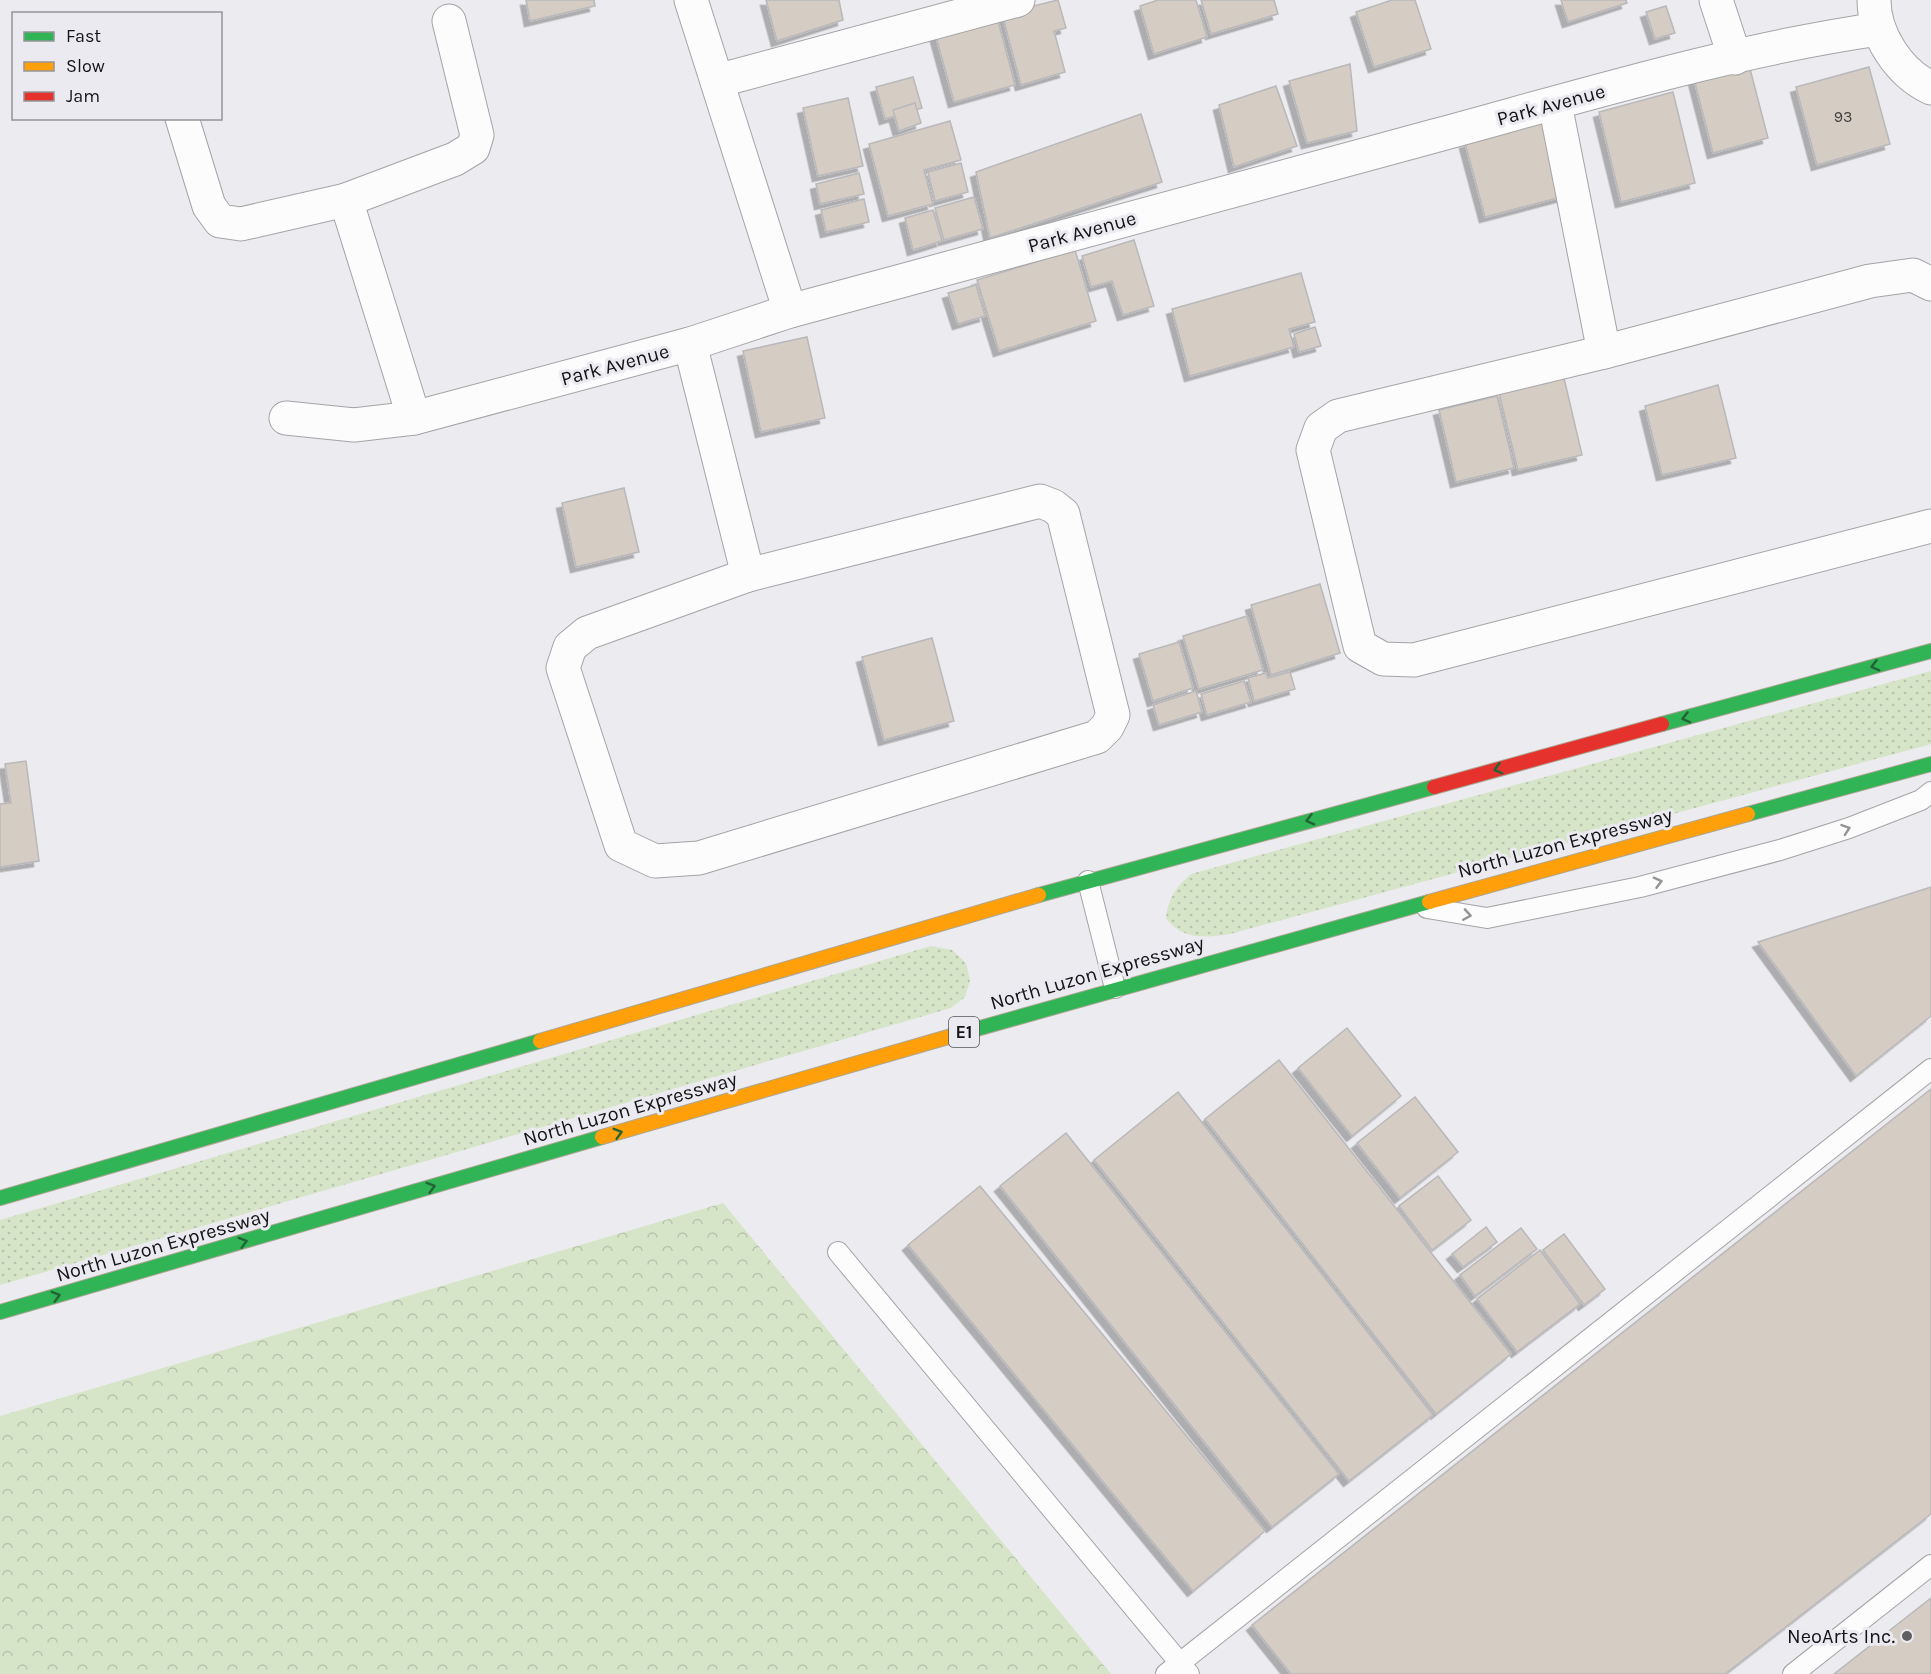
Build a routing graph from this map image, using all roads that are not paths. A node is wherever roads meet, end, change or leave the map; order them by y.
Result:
1 (691, 0) edge
2 (1018, 0) edge
3 (1716, 0) edge
4 (1876, 15) edge
5 (449, 21) dead end
6 (1735, 58) junction
7 (717, 81) junction
8 (1931, 88) edge
9 (1555, 104) junction
10 (183, 120) edge
11 (346, 200) junction
12 (1931, 284) edge
13 (790, 311) junction
14 (690, 344) junction
15 (1604, 352) junction
16 (286, 418) dead end
17 (414, 418) junction
18 (1931, 526) edge
19 (748, 575) junction
20 (1931, 651) edge
21 (1931, 764) edge
22 (1931, 792) edge
23 (1088, 881) junction
24 (1410, 905) junction
25 (1115, 988) junction
26 (1931, 1069) edge
27 (0, 1198) edge
28 (838, 1252) dead end
29 (0, 1312) edge
30 (1931, 1565) edge
31 (1178, 1670) edge
32 (1792, 1674) edge

1 - 7 street
2 - 7 street
3 - 6 street
4 - 6 street, Park Avenue
4 - 8 street
5 - 11 street
6 - 9 street, Park Avenue
7 - 13 street
9 - 13 street, Park Avenue
9 - 15 street
10 - 11 street
11 - 17 street
12 - 15 street
13 - 14 street, Park Avenue
14 - 17 street, Park Avenue
14 - 19 street
15 - 18 street
16 - 17 street, Park Avenue
19 - 19 street
20 -> 23 highway
21 - 24 highway, North Luzon Expressway / E1
24 -> 22 lane
23 - 25 lane
23 - 27 highway
24 - 25 highway, North Luzon Expressway / E1
29 -> 25 highway, North Luzon Expressway / E1
26 - 31 lane
28 - 31 lane
30 - 32 lane

